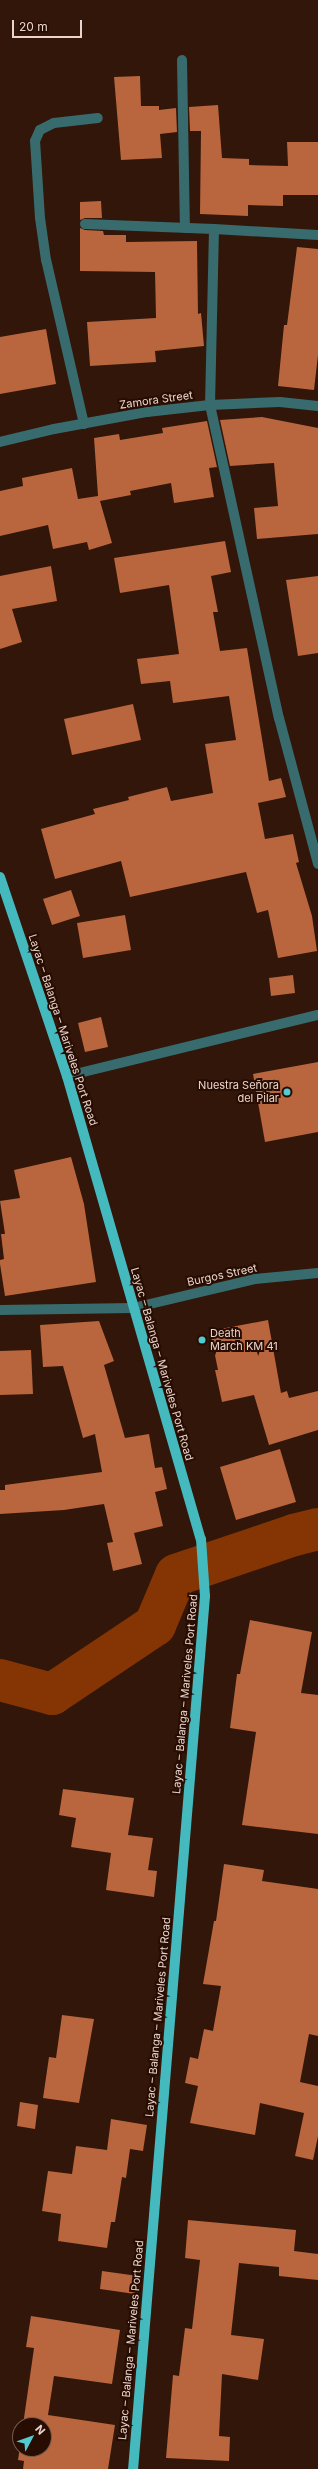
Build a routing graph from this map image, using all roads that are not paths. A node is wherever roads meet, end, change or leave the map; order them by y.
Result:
1 (182, 60) dead end
2 (98, 118) dead end
3 (85, 224) dead end
4 (185, 228) junction
5 (214, 229) junction
6 (318, 236) edge
7 (210, 405) junction
8 (318, 406) edge
9 (84, 424) junction
10 (0, 442) edge
11 (318, 864) edge
12 (0, 877) edge
13 (318, 1015) edge
14 (67, 1076) junction
15 (318, 1273) edge
16 (133, 1308) junction
17 (0, 1310) edge
18 (133, 2469) edge

1 - 4 street
2 - 9 street
3 - 4 street
4 - 5 street
5 - 6 street
5 - 7 street
7 - 8 street, Zamora Street
7 - 9 street, Zamora Street
7 - 11 street
9 - 10 street, Zamora Street
12 - 14 main road, Layac – Balanga – Mariveles Port Road
13 - 14 street
14 - 16 main road, Layac – Balanga – Mariveles Port Road
15 - 16 street, Burgos Street
16 - 17 street, Burgos Street
16 - 18 main road, Layac – Balanga – Mariveles Port Road

